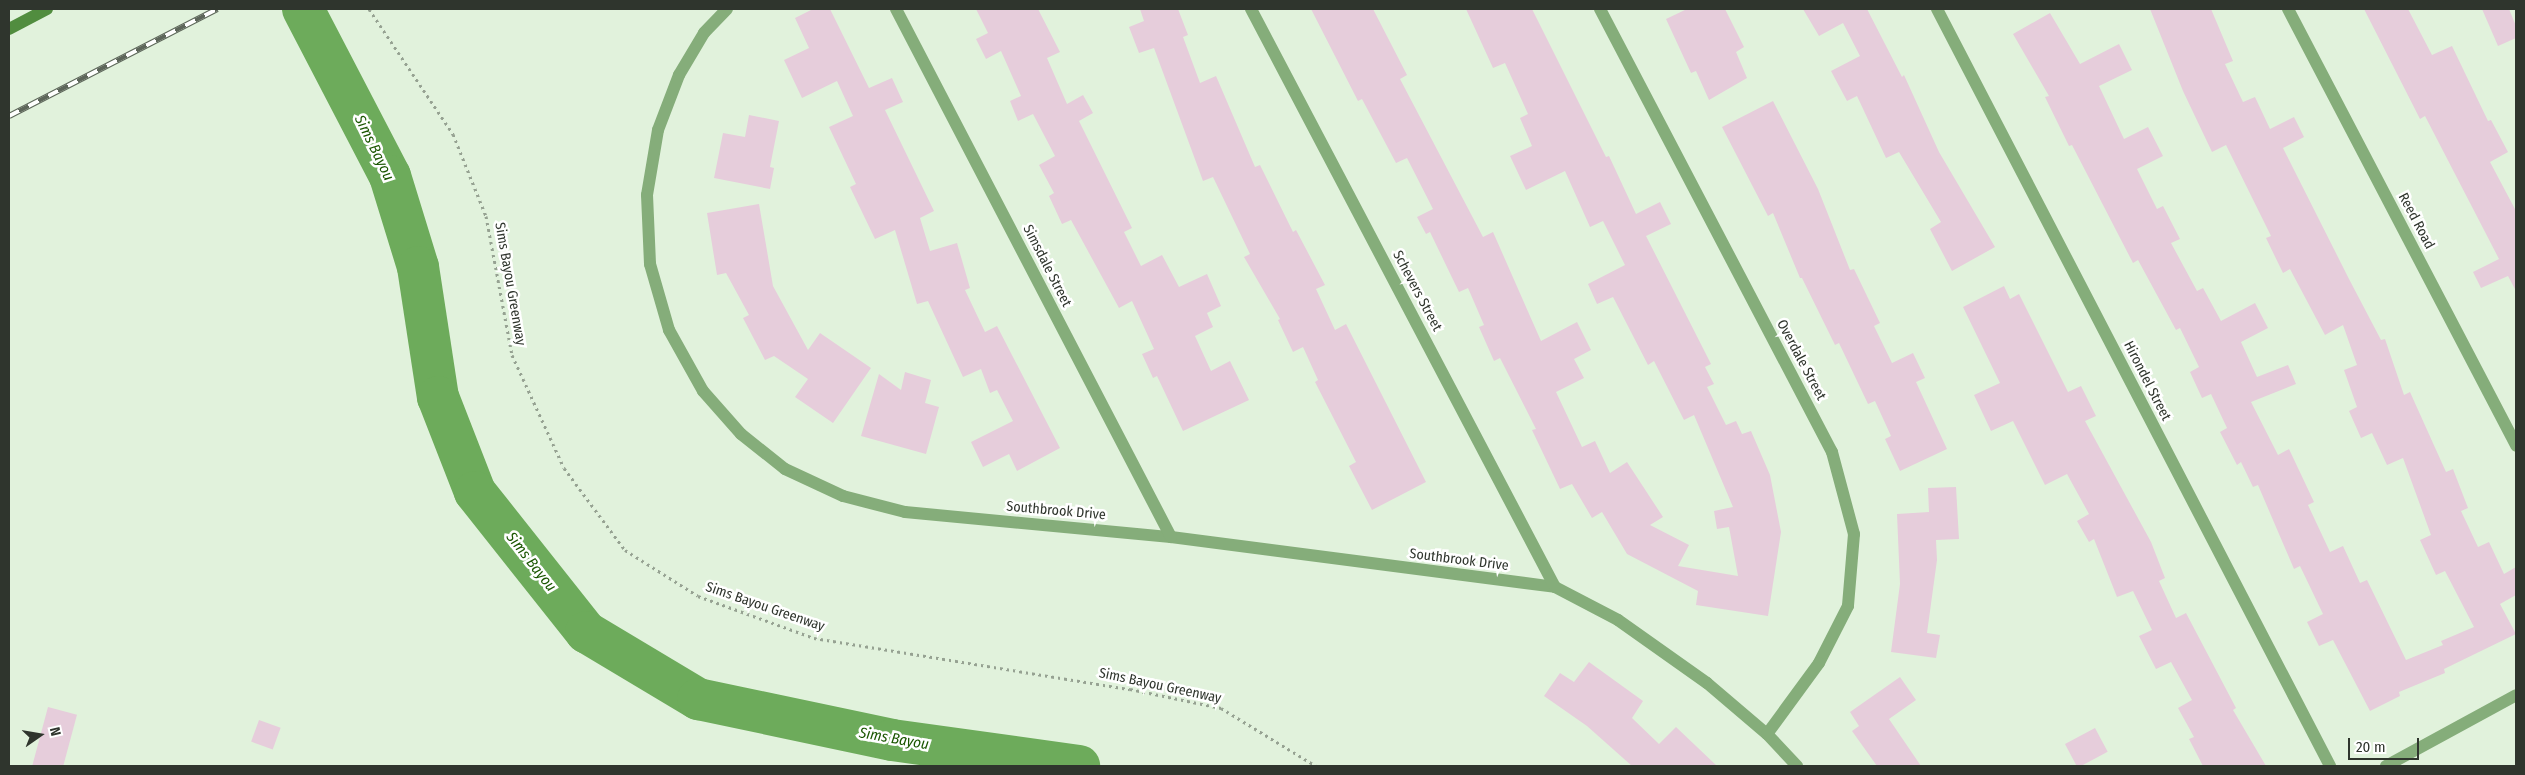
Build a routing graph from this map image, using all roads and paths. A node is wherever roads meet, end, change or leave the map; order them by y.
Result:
1 (47, 9) edge
2 (369, 9) edge
3 (728, 9) edge
4 (896, 9) edge
5 (1251, 9) edge
6 (1600, 9) edge
7 (1937, 9) edge
8 (2288, 9) edge
9 (9, 29) edge
10 (2516, 446) edge
11 (1170, 537) junction
12 (1555, 587) junction
13 (2516, 695) edge
14 (1768, 734) junction
15 (1316, 766) edge
16 (1797, 766) edge
17 (2330, 766) edge
18 (2386, 766) edge

1 - 9 main road
2 - 15 path, Sims Bayou Greenway
3 - 11 street, Southbrook Drive
4 - 11 street, Simsdale Street
5 - 12 street, Schevers Street
6 - 14 street, Overdale Street
7 - 17 street, Hirondel Street
8 - 10 street, Reed Road
11 - 12 street, Southbrook Drive
12 - 14 street, Southbrook Drive
13 - 18 street
14 - 16 street, Southbrook Drive

